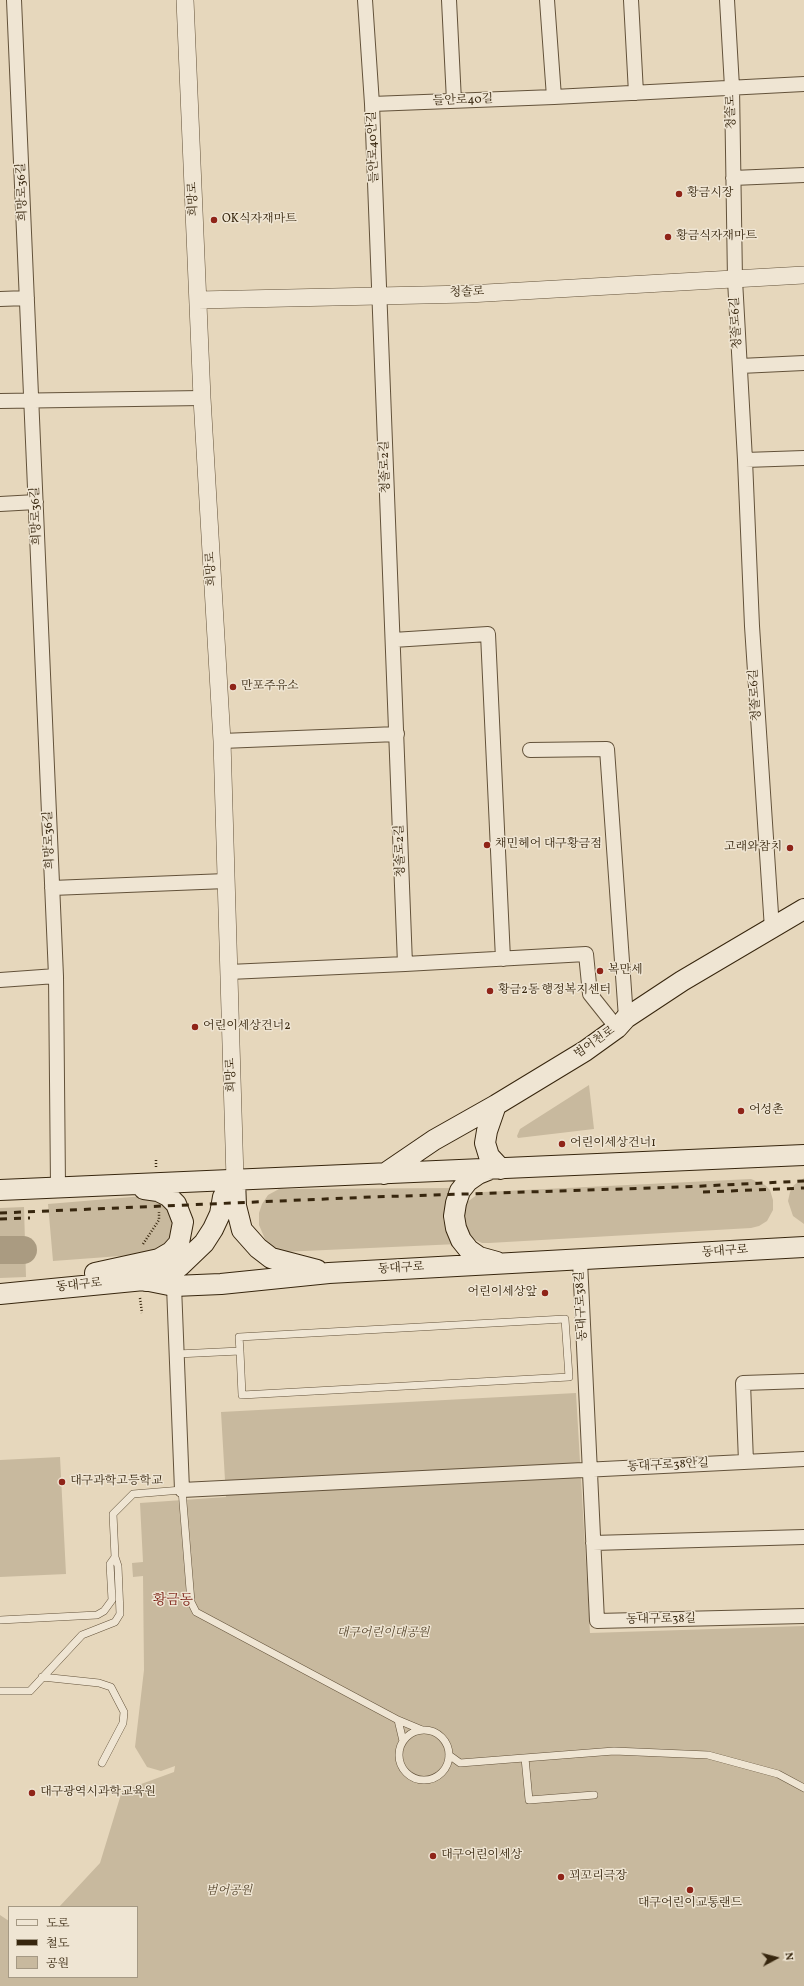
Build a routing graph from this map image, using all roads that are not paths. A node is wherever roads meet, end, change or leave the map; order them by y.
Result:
1 (14, 0) edge
2 (185, 0) edge
3 (365, 0) edge
4 (449, 0) edge
5 (547, 0) edge
6 (631, 0) edge
7 (727, 0) edge
8 (804, 84) edge
9 (732, 87) junction
10 (636, 93) junction
11 (554, 97) junction
12 (454, 101) junction
13 (372, 104) junction
14 (804, 175) edge
15 (733, 178) junction
16 (804, 275) edge
17 (735, 280) junction
18 (380, 294) junction
19 (27, 298) junction
20 (0, 299) edge
21 (198, 300) junction
22 (804, 363) edge
23 (740, 366) junction
24 (202, 398) junction
25 (32, 399) junction
26 (0, 401) edge
27 (804, 458) edge
28 (745, 460) junction
29 (36, 502) junction
30 (0, 504) edge
31 (393, 640) junction
32 (396, 734) junction
33 (222, 741) junction
34 (530, 750) dead end
35 (226, 881) junction
36 (52, 888) junction
37 (804, 909) edge
38 (772, 929) junction
39 (503, 958) junction
40 (406, 964) junction
41 (229, 972) junction
42 (56, 976) junction
43 (0, 980) edge
44 (622, 1023) junction
45 (496, 1105) junction
46 (804, 1155) edge
47 (495, 1169) junction
48 (384, 1174) junction
49 (235, 1179) junction
50 (58, 1186) junction
51 (158, 1187) junction
52 (0, 1190) edge
53 (804, 1247) edge
54 (580, 1261) junction
55 (516, 1263) junction
56 (329, 1273) junction
57 (141, 1275) junction
58 (174, 1286) junction
59 (0, 1294) edge
60 (240, 1351) junction
61 (177, 1354) junction
62 (804, 1381) edge
63 (804, 1459) edge
64 (746, 1462) junction
65 (590, 1470) junction
66 (182, 1490) junction
67 (804, 1537) edge
68 (593, 1544) junction
69 (115, 1557) junction
70 (804, 1616) edge
71 (0, 1620) edge
72 (42, 1677) junction
73 (0, 1692) edge
74 (398, 1720) junction
75 (422, 1730) junction
76 (403, 1742) junction
77 (449, 1755) junction
78 (525, 1758) junction
79 (102, 1763) dead end
80 (804, 1788) edge
81 (594, 1795) dead end

1 - 19 street, 희망로36길
2 - 21 street, 희망로
3 - 13 street, 들안로40안길
4 - 12 street
5 - 11 street
6 - 10 street
7 - 9 street
8 - 9 street, 들안로40길
9 - 10 street, 들안로40길
9 - 15 street, 청솔로
10 - 11 street, 들안로40길
11 - 12 street, 들안로40길
12 - 13 street, 들안로40길
13 - 18 street, 들안로40안길
14 - 15 street
15 - 17 street, 청솔로
16 - 17 street, 청솔로
17 - 18 street, 청솔로
17 - 23 street, 청솔로6길
18 - 21 street, 청솔로
18 - 31 street, 청솔로2길
19 - 20 street
19 - 25 street, 희망로36길
21 - 24 street, 희망로
22 - 23 street, 청솔로6길
23 - 28 street, 청솔로6길
24 - 25 street
24 - 33 street, 희망로
25 - 26 street
25 - 29 street, 희망로36길
27 - 28 street
28 - 38 street, 청솔로6길
29 - 30 street
29 - 36 street, 희망로36길
31 - 32 street, 청솔로2길
31 - 39 street
32 - 33 street
32 - 40 street, 청솔로2길
33 - 35 street, 희망로
34 - 44 street
35 - 36 street
35 - 41 street, 희망로
36 - 42 street, 희망로36길
37 - 38 main road, 범어천로
38 - 44 main road, 범어천로
39 - 40 street
39 - 44 street
40 - 41 street
41 - 49 street, 희망로
42 - 43 street
42 - 50 street
44 - 45 main road, 범어천로
45 - 47 main road
45 - 48 main road, 범어천로
46 - 47 main road
47 - 48 main road
47 - 55 main road
48 - 49 main road
49 - 51 main road
49 - 56 main road
49 - 57 main road
50 - 51 main road
50 - 52 main road
51 - 57 main road
53 - 54 main road, 동대구로
54 - 55 main road, 동대구로
54 - 65 street, 동대구로38길
55 - 56 main road, 동대구로
56 - 58 main road, 동대구로
57 - 58 main road, 동대구로
57 - 59 main road, 동대구로
58 - 61 street
60 - 60 lane
60 - 61 lane
61 - 66 street
62 - 64 street
63 - 64 street, 동대구로38안길
64 - 65 street, 동대구로38안길
65 - 66 street, 동대구로38안길
65 - 68 street, 동대구로38길
66 - 69 lane
66 - 74 lane
67 - 68 street
68 - 70 street, 동대구로38길
69 - 71 lane
69 - 72 lane
72 - 73 lane
72 - 79 lane
74 - 75 lane
74 - 76 lane
75 - 76 lane
75 - 77 lane
76 - 77 lane
77 - 78 lane
78 - 80 lane
78 - 81 lane

